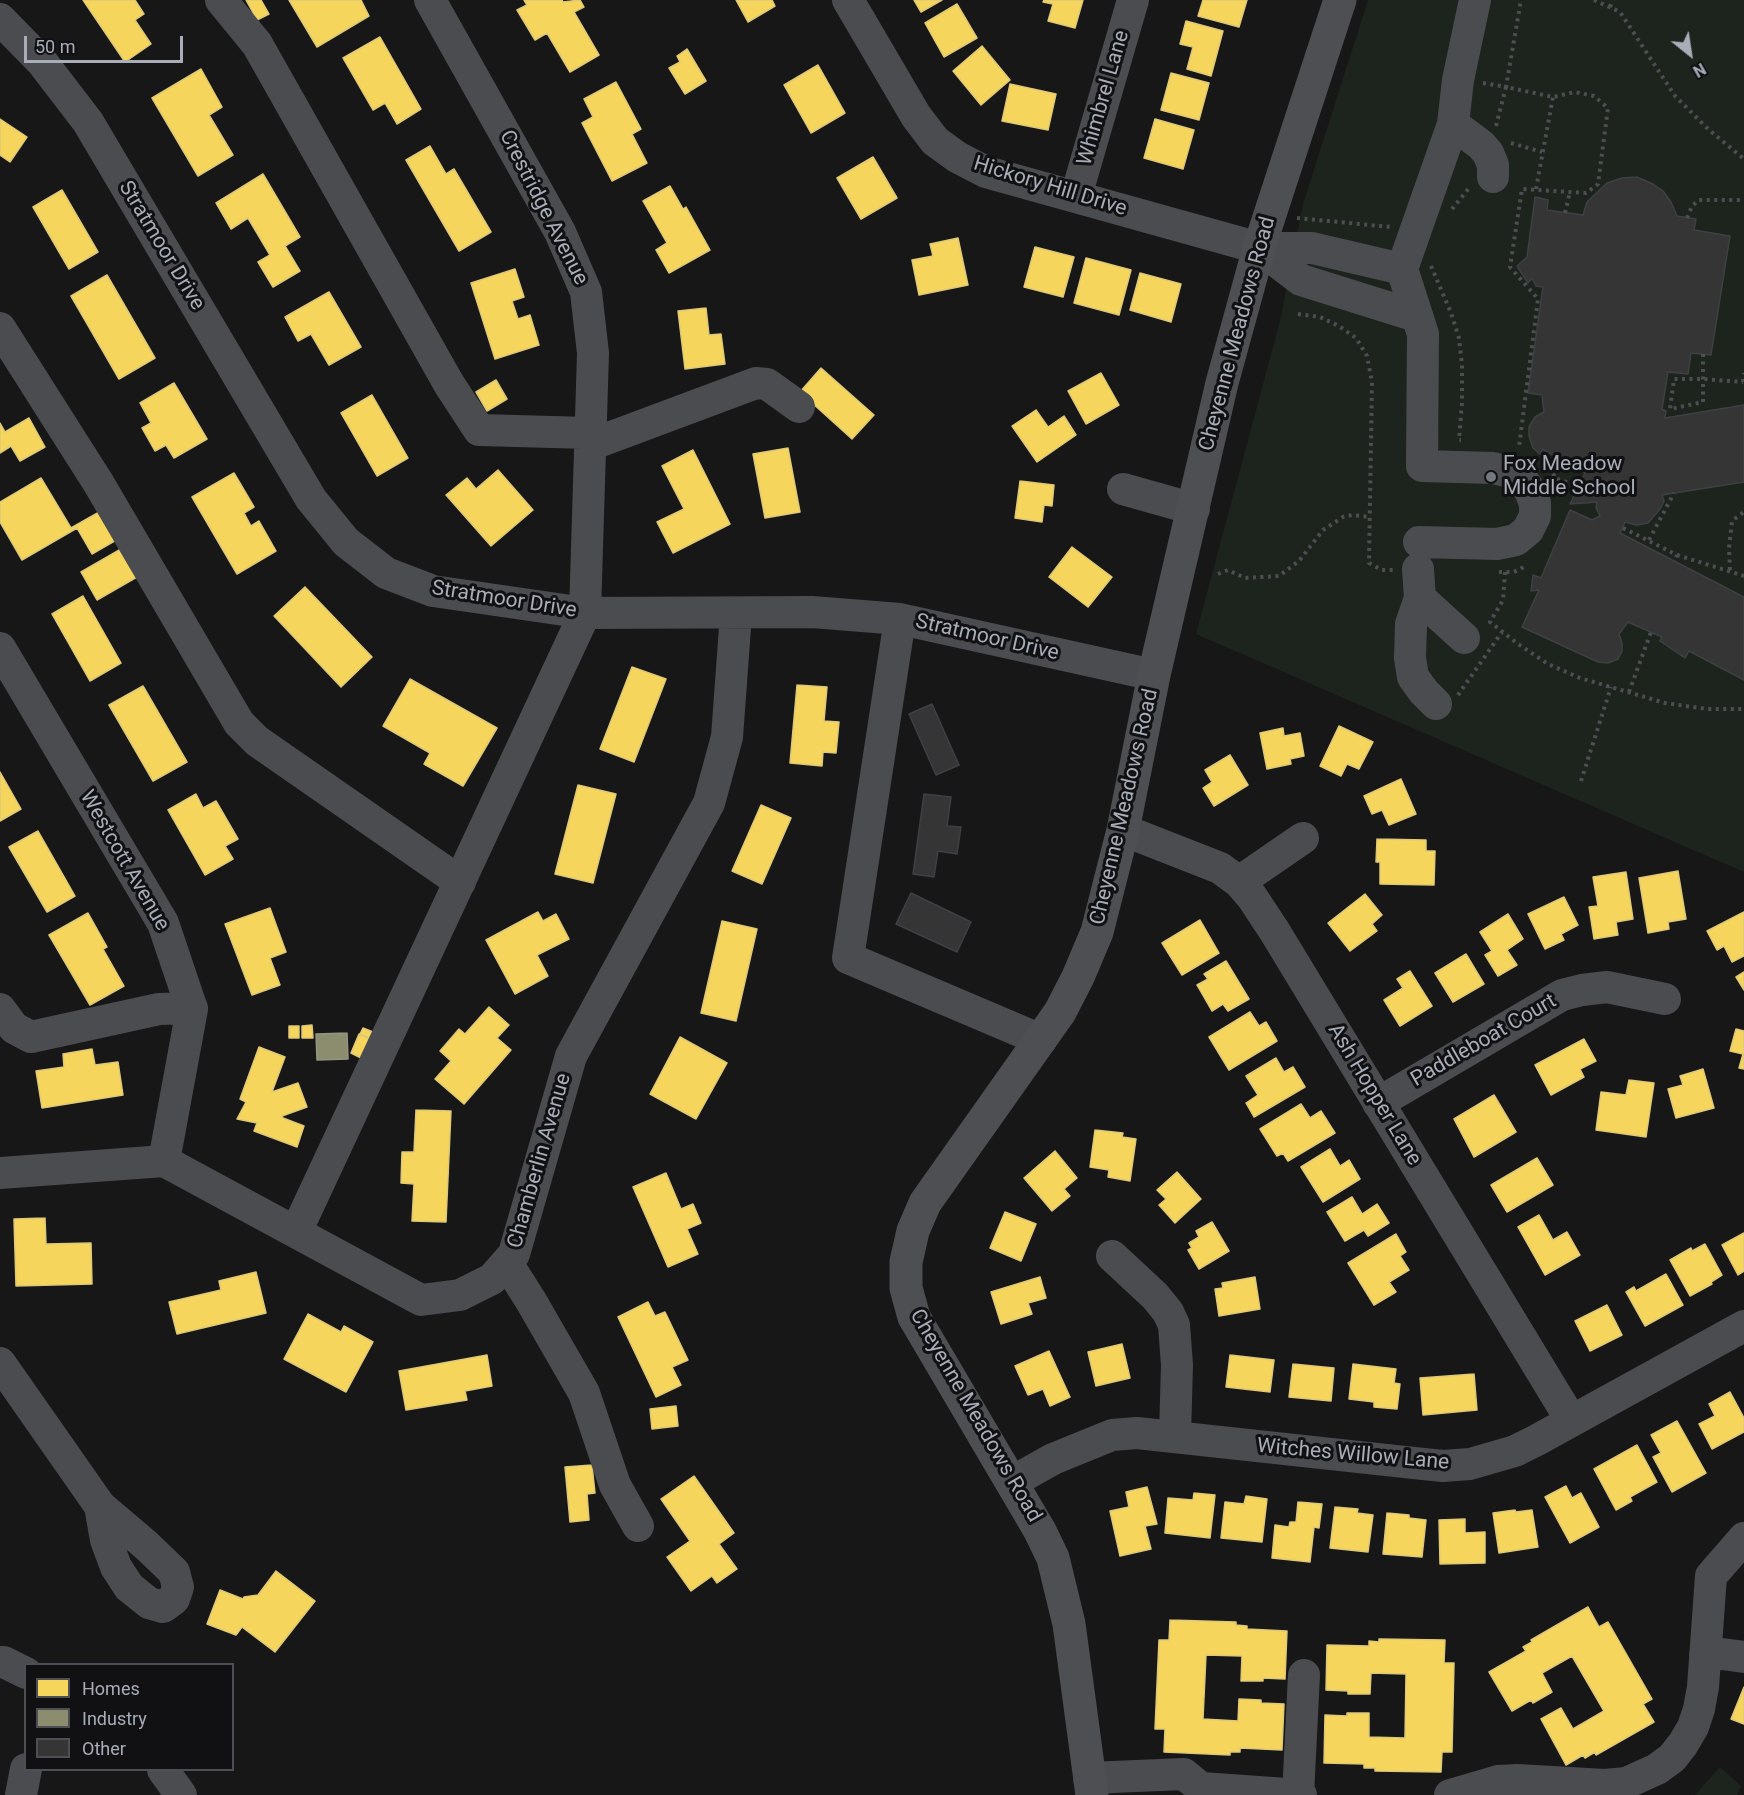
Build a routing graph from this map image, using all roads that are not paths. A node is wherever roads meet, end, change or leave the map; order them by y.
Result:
1 (222, 0) edge
2 (430, 0) edge
3 (848, 0) edge
4 (1133, 0) edge
5 (1340, 0) edge
6 (1475, 0) edge
7 (0, 19) edge
8 (1453, 124) junction
9 (1492, 156) road end
10 (1076, 196) junction
11 (1259, 248) junction
12 (1402, 270) junction
13 (1416, 316) junction
14 (0, 328) edge
15 (799, 407) dead end
16 (590, 439) junction
17 (1123, 489) dead end
18 (1194, 509) junction
19 (1419, 570) junction
20 (585, 614) junction
21 (736, 614) junction
22 (900, 619) junction
23 (1464, 638) dead end
24 (0, 648) edge
25 (1154, 675) junction
26 (1446, 701) road end
27 (1123, 830) junction
28 (1303, 838) dead end
29 (460, 882) junction
30 (1239, 882) junction
31 (1665, 999) dead end
32 (192, 1008) junction
33 (0, 1009) edge
34 (1041, 1040) junction
35 (1378, 1103) junction
36 (164, 1161) junction
37 (0, 1173) edge
38 (296, 1232) junction
39 (1112, 1256) dead end
40 (507, 1263) junction
41 (1744, 1326) edge
42 (0, 1363) edge
43 (1571, 1420) junction
44 (1175, 1435) junction
45 (1012, 1482) junction
46 (100, 1506) dead end
47 (638, 1526) dead end
48 (1744, 1538) edge
49 (1705, 1655) junction
50 (1744, 1657) edge
51 (0, 1662) edge
52 (24, 1672) edge
53 (1304, 1675) dead end
54 (26, 1771) edge
55 (164, 1771) edge
56 (1091, 1786) edge
57 (1626, 1789) edge
58 (1197, 1791) edge
59 (21, 1795) edge
60 (181, 1795) edge
61 (1300, 1795) edge
62 (1450, 1795) edge

1 - 16 street
2 - 16 street, Crestridge Avenue
3 - 10 street, Hickory Hill Drive
4 - 10 street, Whimbrel Lane
5 - 11 main road, Cheyenne Meadows Road
6 - 8 street
7 - 20 street, Stratmoor Drive
8 - 9 street
8 - 12 street
10 - 11 street, Hickory Hill Drive
11 - 12 street
11 - 13 street
11 - 18 main road, Cheyenne Meadows Road
12 - 13 street
13 - 19 street
14 - 29 street
15 - 16 street
16 - 20 street, Crestridge Avenue
17 - 18 street
18 - 25 main road, Cheyenne Meadows Road
19 - 23 street
19 - 26 street
20 - 21 street, Stratmoor Drive
20 - 29 street
21 - 22 street, Stratmoor Drive
21 - 40 street, Chamberlin Avenue
22 - 25 street, Stratmoor Drive
22 - 34 street
24 - 32 street, Westcott Avenue
25 - 27 main road, Cheyenne Meadows Road
27 - 30 street, Ash Hopper Lane
27 - 34 main road, Cheyenne Meadows Road
28 - 30 street
29 - 38 street
30 - 35 street, Ash Hopper Lane
31 - 35 street, Paddleboat Court
32 - 33 street
32 - 36 street, Westcott Avenue
34 - 45 main road, Cheyenne Meadows Road
35 - 43 street, Ash Hopper Lane
36 - 37 street
36 - 38 street, Chamberlin Avenue
38 - 40 street, Chamberlin Avenue
39 - 44 street
40 - 47 street
41 - 43 street, Witches Willow Lane
42 - 46 street
43 - 44 street, Witches Willow Lane
44 - 45 street, Witches Willow Lane
45 - 56 main road, Cheyenne Meadows Road
48 - 49 street
49 - 50 street
49 - 57 street
51 - 52 street
53 - 61 street
54 - 59 street
55 - 60 street
56 - 58 street
57 - 62 street
58 - 61 street

